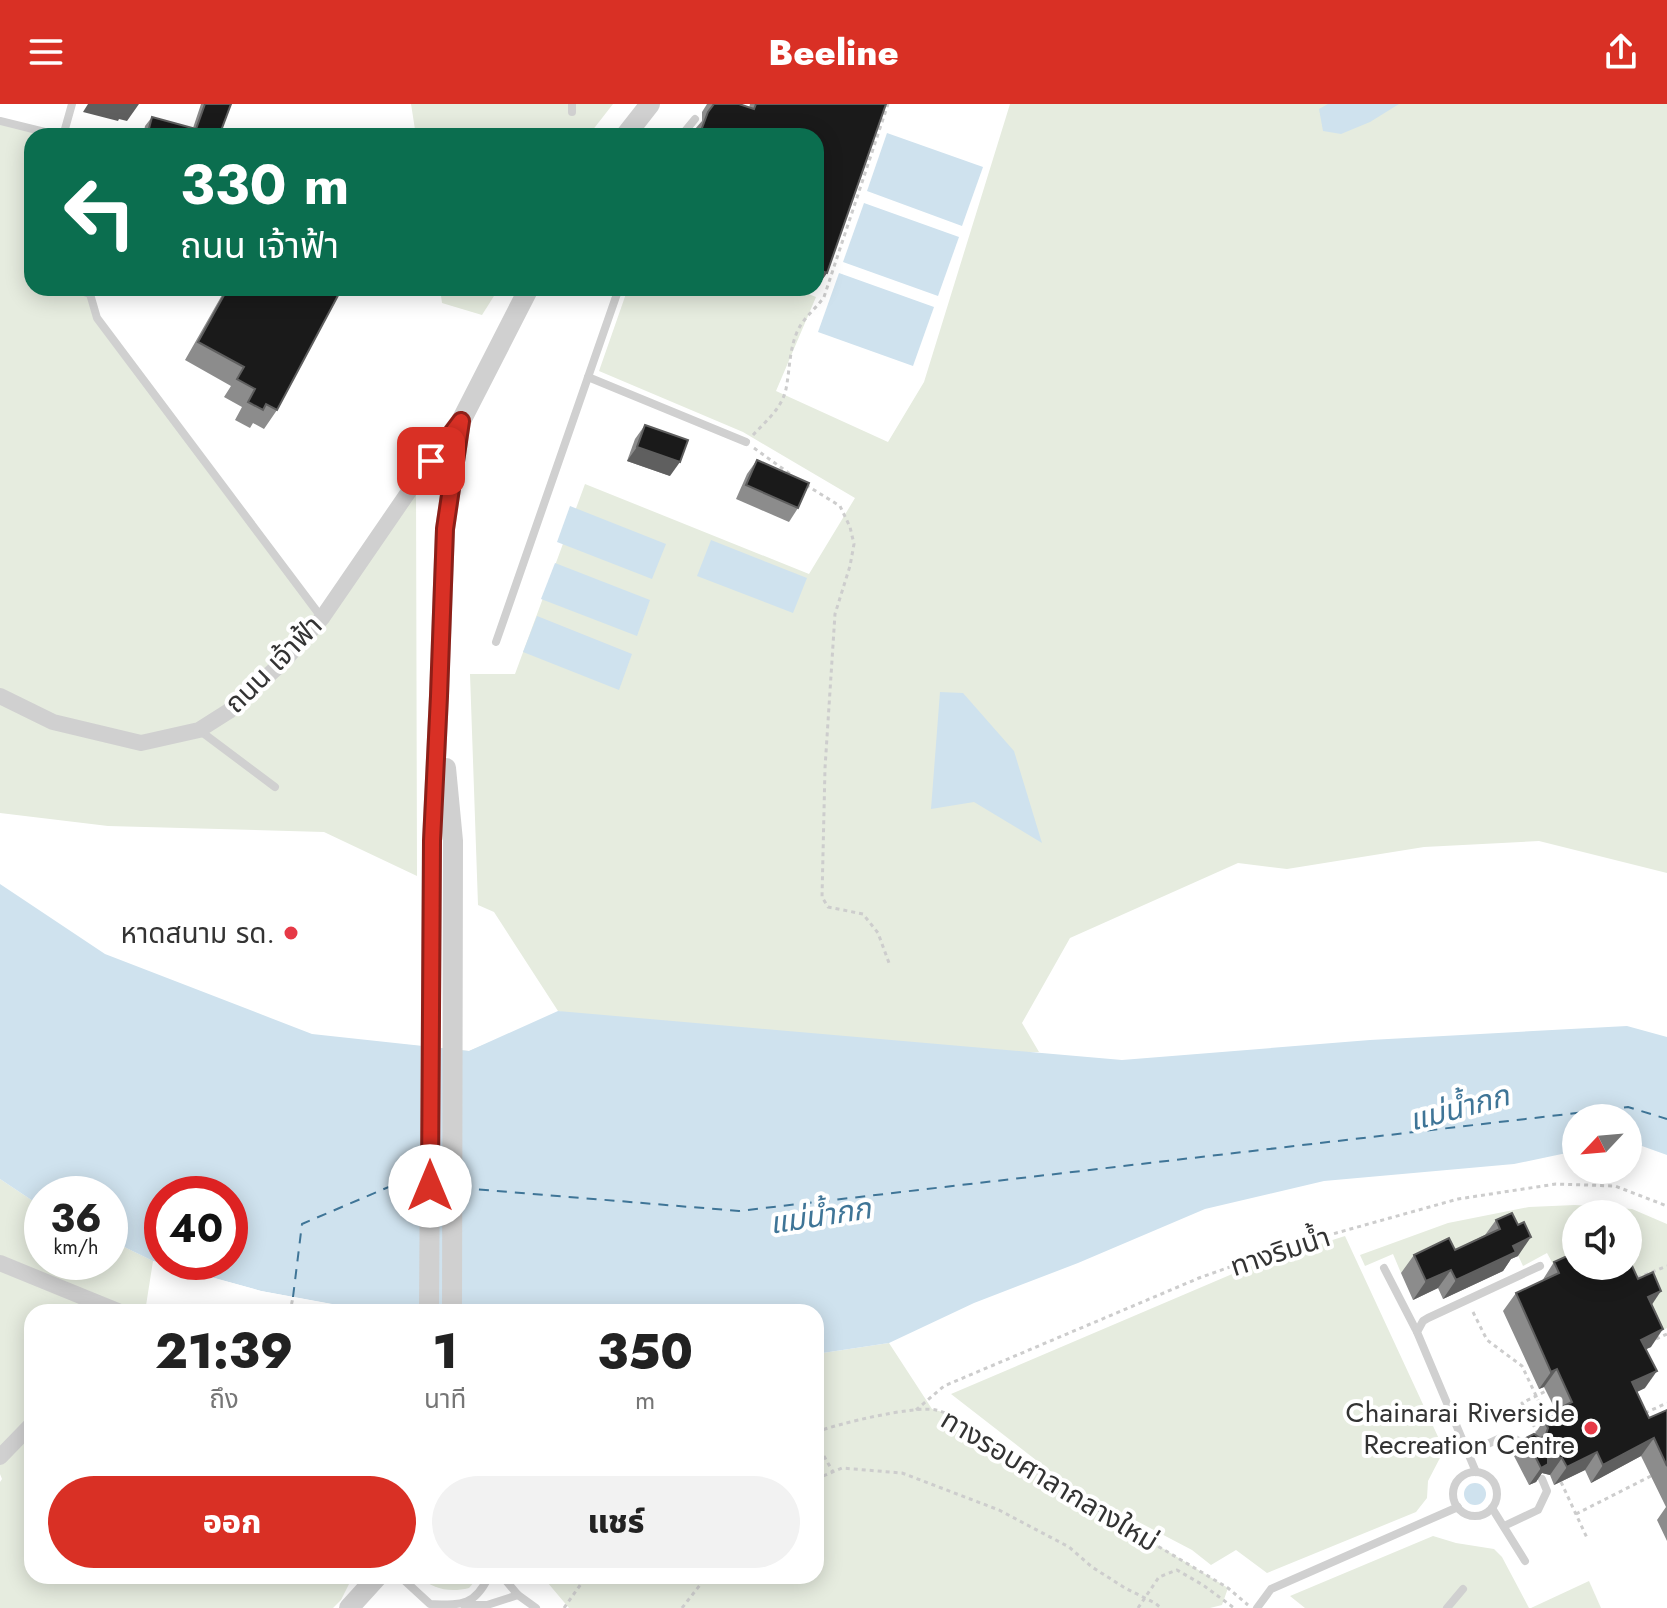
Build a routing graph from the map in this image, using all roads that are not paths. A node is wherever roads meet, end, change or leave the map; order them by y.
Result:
1 (72, 104) edge
2 (650, 104) edge
3 (695, 119) dead end
4 (0, 121) edge
5 (29, 128) edge
6 (64, 128) edge
7 (631, 128) edge
8 (688, 128) edge
9 (92, 296) edge
10 (525, 296) edge
11 (616, 296) edge
12 (588, 377) junction
13 (461, 421) junction
14 (746, 442) road end
15 (322, 618) junction
16 (496, 642) dead end
17 (0, 696) edge
18 (439, 696) junction
19 (199, 730) junction
20 (275, 787) dead end
21 (0, 1263) edge
22 (1540, 1266) dead end
23 (1384, 1268) dead end
24 (100, 1304) edge
25 (429, 1304) edge
26 (452, 1304) edge
27 (1417, 1332) junction
28 (24, 1432) edge
29 (1528, 1449) edge
30 (1468, 1453) junction
31 (0, 1457) edge
32 (1476, 1472) junction
33 (1542, 1479) edge
34 (1458, 1507) junction
35 (1492, 1508) junction
36 (1504, 1526) junction
37 (1525, 1561) dead end
38 (371, 1584) edge
39 (408, 1584) edge
40 (484, 1584) edge
41 (509, 1584) edge
42 (1463, 1589) dead end
43 (518, 1595) junction
44 (462, 1605) junction
45 (349, 1608) edge
46 (536, 1608) edge
47 (1255, 1608) edge
48 (1447, 1608) edge

1 - 6 lane
2 - 7 street
3 - 8 lane
4 - 5 lane
9 - 15 lane
10 - 13 street
11 - 12 lane
12 - 14 lane
12 - 16 lane
13 - 15 street, ถนน เจ้าฟ้า
13 - 18 street
15 - 19 street, ถนน เจ้าฟ้า
17 - 19 street, ถนน เจ้าฟ้า
18 - 25 street
18 - 26 street
19 - 20 lane
21 - 24 street
22 - 27 lane
23 - 27 lane
27 - 30 lane
28 - 31 street
29 - 30 lane
30 - 32 lane
32 - 34 lane
32 - 35 lane
33 - 36 lane
34 - 35 lane
34 - 47 lane
35 - 36 lane
36 - 37 lane
38 - 45 street
39 - 44 lane
40 - 44 lane
41 - 43 lane
42 - 48 lane
43 - 44 lane
43 - 46 lane

